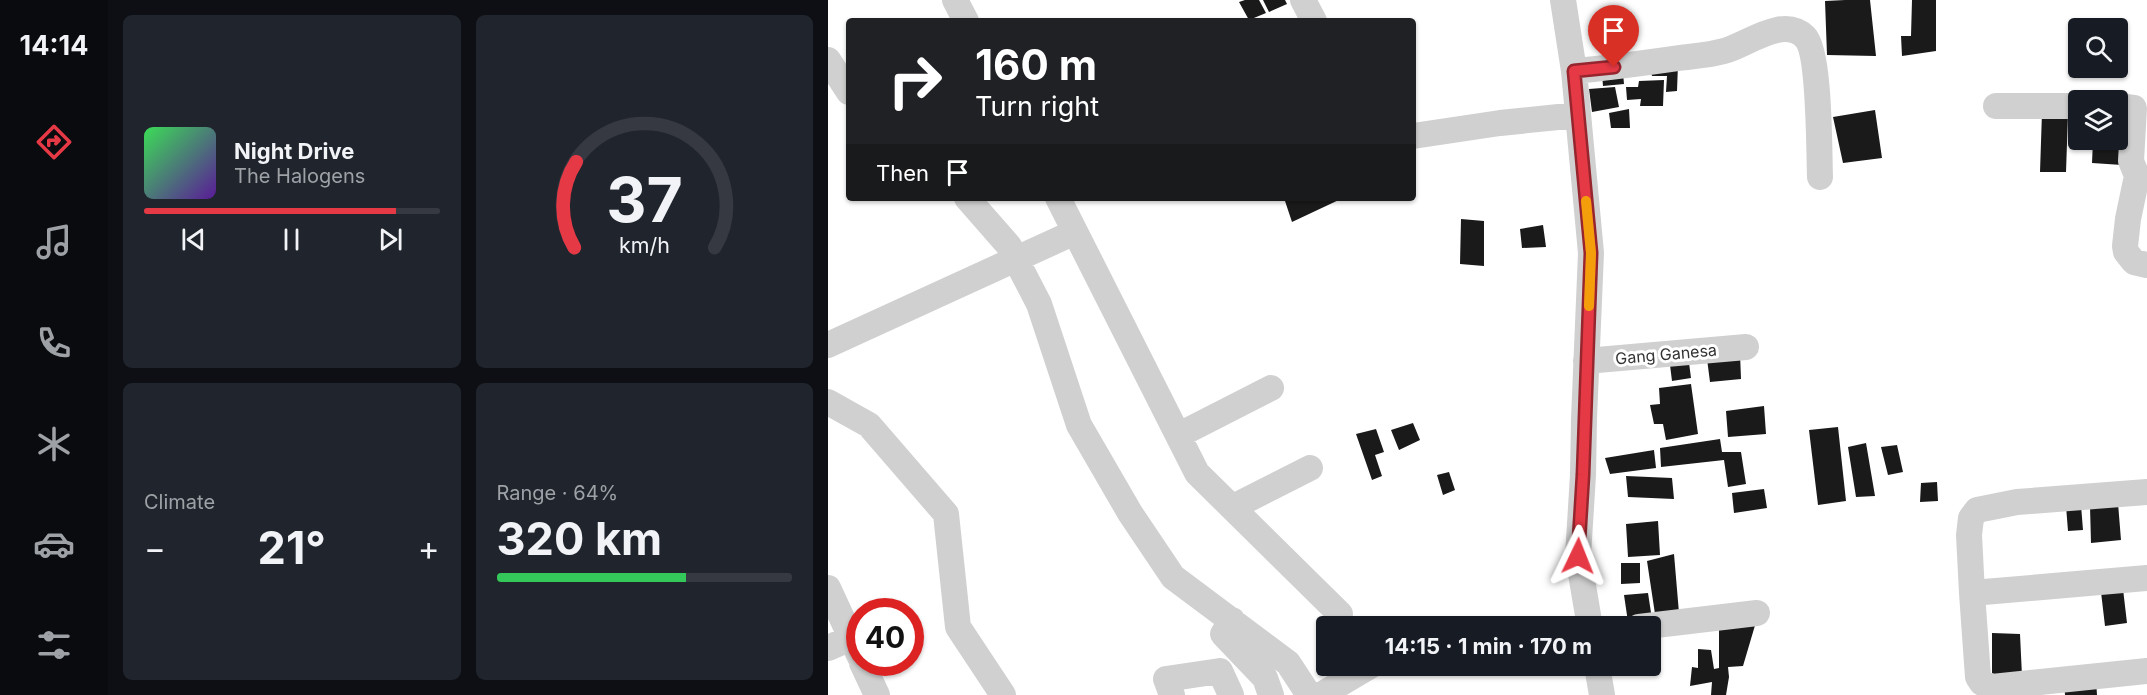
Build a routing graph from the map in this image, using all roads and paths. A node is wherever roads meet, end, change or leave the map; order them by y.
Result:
1 (955, 0) edge
2 (1303, 0) edge
3 (1563, 0) edge
4 (964, 18) edge
5 (1312, 18) edge
6 (828, 60) edge
7 (1574, 71) junction
8 (846, 87) edge
9 (1996, 106) dead end
10 (2068, 106) edge
11 (2128, 107) edge
12 (1578, 115) junction
13 (1416, 136) edge
14 (1820, 177) dead end
15 (970, 201) edge
16 (1060, 201) edge
17 (1075, 232) junction
18 (1016, 259) junction
19 (2147, 265) edge
20 (828, 345) edge
21 (1746, 347) dead end
22 (1586, 361) junction
23 (1271, 388) dead end
24 (828, 402) edge
25 (1179, 435) junction
26 (1310, 468) dead end
27 (2147, 492) edge
28 (1233, 507) junction
29 (2147, 578) edge
30 (828, 588) edge
31 (1972, 593) junction
32 (1756, 613) dead end
33 (1340, 614) dead end
34 (1588, 616) edge
35 (1232, 620) junction
36 (1661, 624) edge
37 (846, 647) edge
38 (2147, 671) edge
39 (868, 676) edge
40 (1353, 676) edge
41 (1599, 676) edge
42 (877, 695) edge
43 (1003, 695) edge
44 (1172, 695) edge
45 (1231, 695) edge
46 (1271, 695) edge
47 (1309, 695) edge
48 (1321, 695) edge
49 (1602, 695) edge

1 - 4 street
2 - 5 street
3 - 7 street
6 - 8 street
7 - 12 street
7 - 14 street
9 - 10 street
11 - 19 street
12 - 13 street
12 - 22 street
15 - 18 street
16 - 17 street
17 - 18 street
17 - 25 street
18 - 20 street
18 - 35 street
21 - 22 street, Gang Ganesa
22 - 34 street
23 - 25 street
24 - 43 street
25 - 28 street
26 - 28 street
27 - 31 street
28 - 33 street
29 - 31 street
30 - 37 street
31 - 38 street
32 - 36 street
35 - 46 street
35 - 47 street
39 - 42 street
40 - 48 street
41 - 49 street
44 - 45 street

